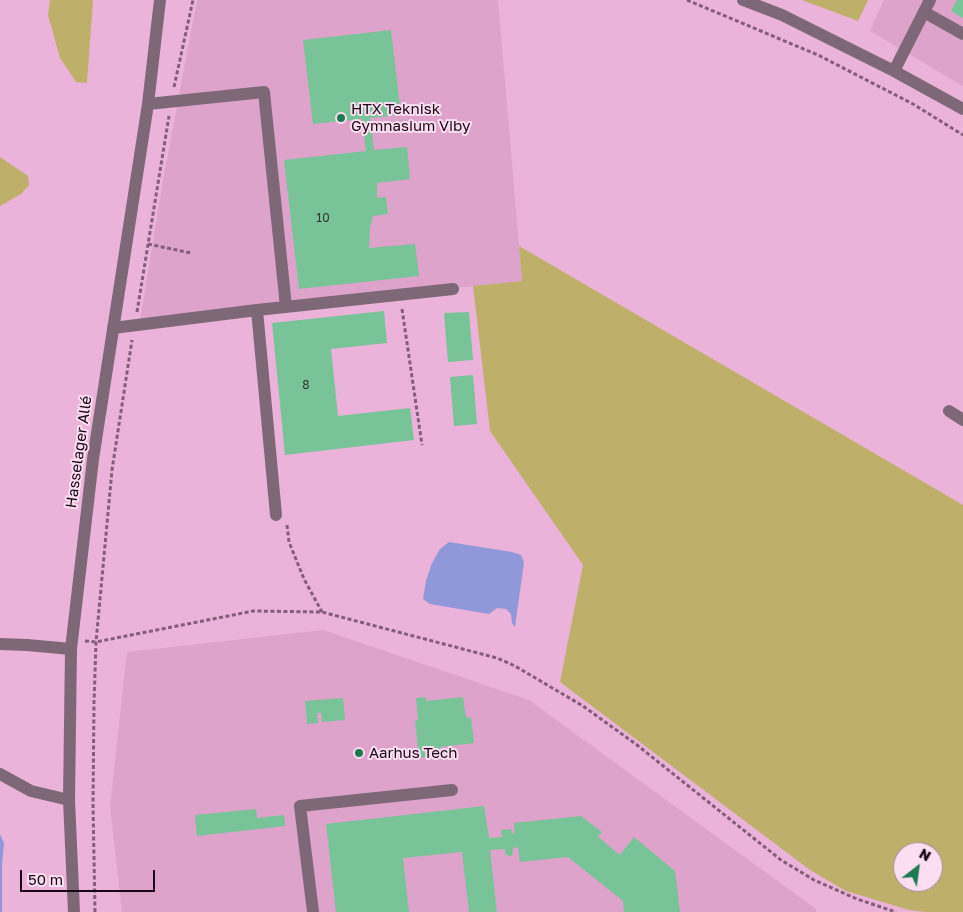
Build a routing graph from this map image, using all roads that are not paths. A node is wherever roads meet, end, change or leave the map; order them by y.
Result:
1 (160, 0) edge
2 (743, 0) edge
3 (927, 6) edge
4 (963, 34) edge
5 (894, 71) junction
6 (148, 104) junction
7 (963, 109) edge
8 (453, 289) dead end
9 (286, 307) junction
10 (257, 310) junction
11 (114, 328) junction
12 (949, 411) dead end
13 (963, 420) edge
14 (276, 515) road end
15 (0, 644) edge
16 (71, 644) junction
17 (0, 774) edge
18 (452, 790) dead end
19 (69, 800) junction
20 (74, 912) edge
21 (313, 912) edge

1 - 6 street, Hasselager Allé
2 - 5 street
3 - 4 street
3 - 5 street
5 - 7 street
6 - 9 street
6 - 11 street, Hasselager Allé
8 - 9 street
9 - 10 street
10 - 11 street
10 - 14 street
11 - 16 street, Hasselager Allé
12 - 13 street
15 - 16 street
16 - 19 street, Hasselager Allé
17 - 19 street
18 - 21 street
19 - 20 street, Hasselager Allé

